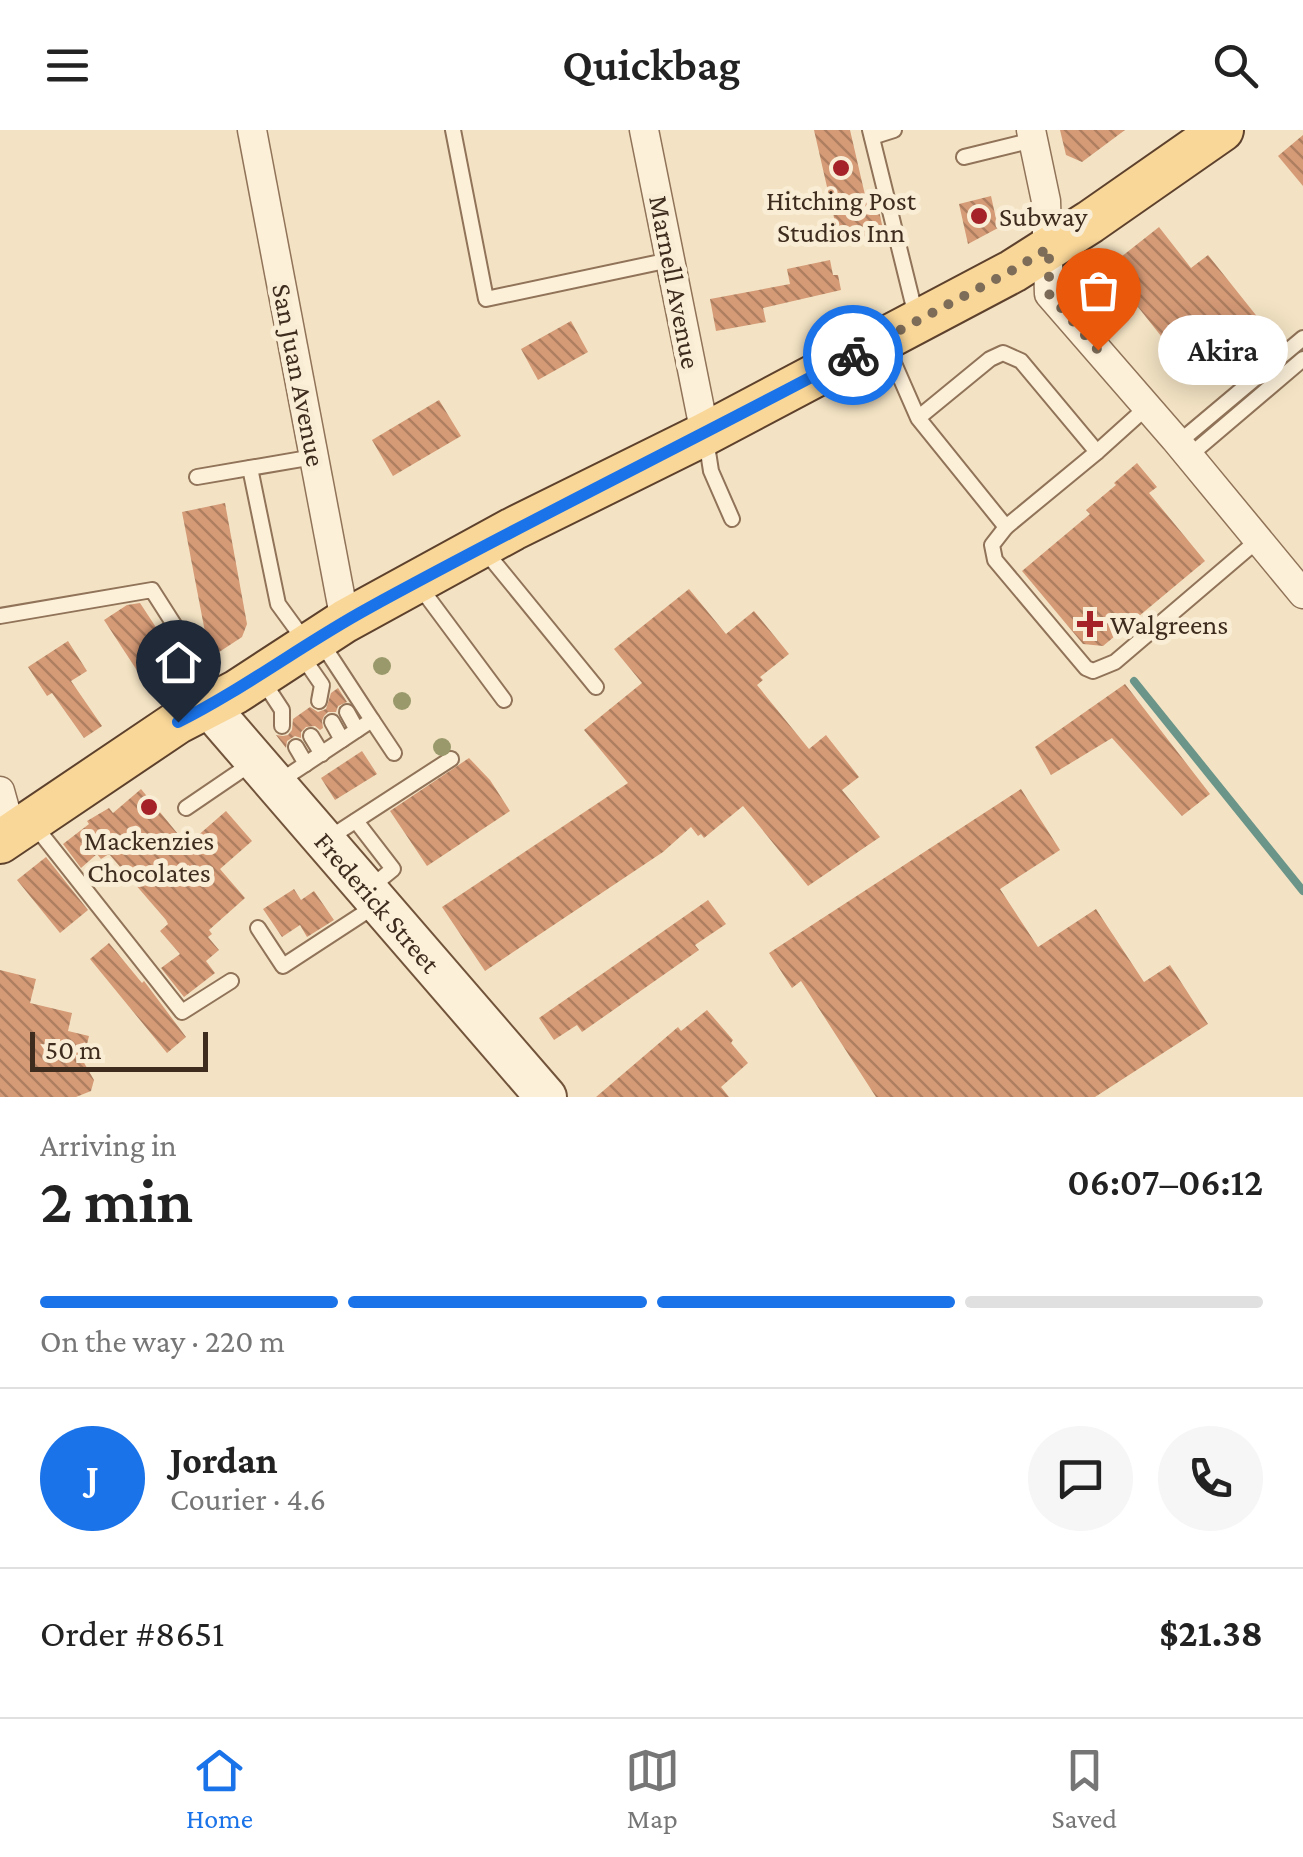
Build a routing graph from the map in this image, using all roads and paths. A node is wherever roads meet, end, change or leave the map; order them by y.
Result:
1 (252, 130) edge
2 (453, 130) edge
3 (644, 130) edge
4 (894, 130) edge
5 (1222, 130) edge
6 (871, 134) edge
7 (1032, 135) edge
8 (964, 157) dead end
9 (1049, 248) junction
10 (670, 260) junction
11 (901, 330) junction
12 (1303, 338) edge
13 (1303, 359) edge
14 (1147, 407) junction
15 (918, 418) junction
16 (705, 434) junction
17 (1184, 450) junction
18 (1097, 452) junction
19 (314, 458) junction
20 (250, 468) junction
21 (197, 477) dead end
22 (732, 519) dead end
23 (1006, 527) junction
24 (1258, 540) junction
25 (482, 546) junction
26 (416, 582) junction
27 (1303, 594) edge
28 (0, 616) edge
29 (321, 662) junction
30 (596, 687) dead end
31 (504, 700) dead end
32 (215, 703) junction
33 (275, 704) junction
34 (347, 712) dead end
35 (298, 715) dead end
36 (372, 720) junction
37 (332, 722) dead end
38 (357, 730) junction
39 (312, 736) dead end
40 (342, 740) junction
41 (296, 747) dead end
42 (394, 753) dead end
43 (322, 754) junction
44 (451, 759) dead end
45 (279, 770) junction
46 (0, 790) edge
47 (186, 808) dead end
48 (340, 831) junction
49 (14, 832) edge
50 (373, 897) junction
51 (258, 928) dead end
52 (230, 981) dead end
53 (546, 1097) edge

1 - 19 street, San Juan Avenue
2 - 10 lane
3 - 10 street, Marnell Avenue
4 - 6 lane
5 - 9 main road
6 - 11 lane
7 - 8 lane
7 - 9 street
9 - 11 main road
9 - 14 street
10 - 16 street, Marnell Avenue
11 - 15 lane
11 - 16 main road
12 - 17 lane
13 - 17 lane
14 - 17 street
14 - 18 lane
15 - 18 lane
15 - 23 lane
16 - 22 lane
16 - 25 main road
17 - 24 street
18 - 23 lane
19 - 20 lane
19 - 29 street, San Juan Avenue
20 - 21 lane
20 - 29 lane
23 - 24 lane
24 - 27 street
25 - 26 main road
25 - 30 lane
26 - 29 main road
26 - 31 lane
28 - 32 lane
29 - 33 main road
29 - 36 lane
32 - 33 main road
32 - 45 main road, Frederick Street
32 - 49 main road
33 - 35 lane
34 - 38 lane
36 - 38 lane
36 - 42 lane
37 - 40 lane
38 - 40 lane
39 - 43 lane
40 - 43 lane
41 - 45 lane
43 - 45 lane
44 - 48 lane
45 - 47 lane
45 - 48 main road, Frederick Street
46 - 49 street
48 - 50 main road, Frederick Street
49 - 52 lane
50 - 51 lane
50 - 53 main road, Frederick Street

